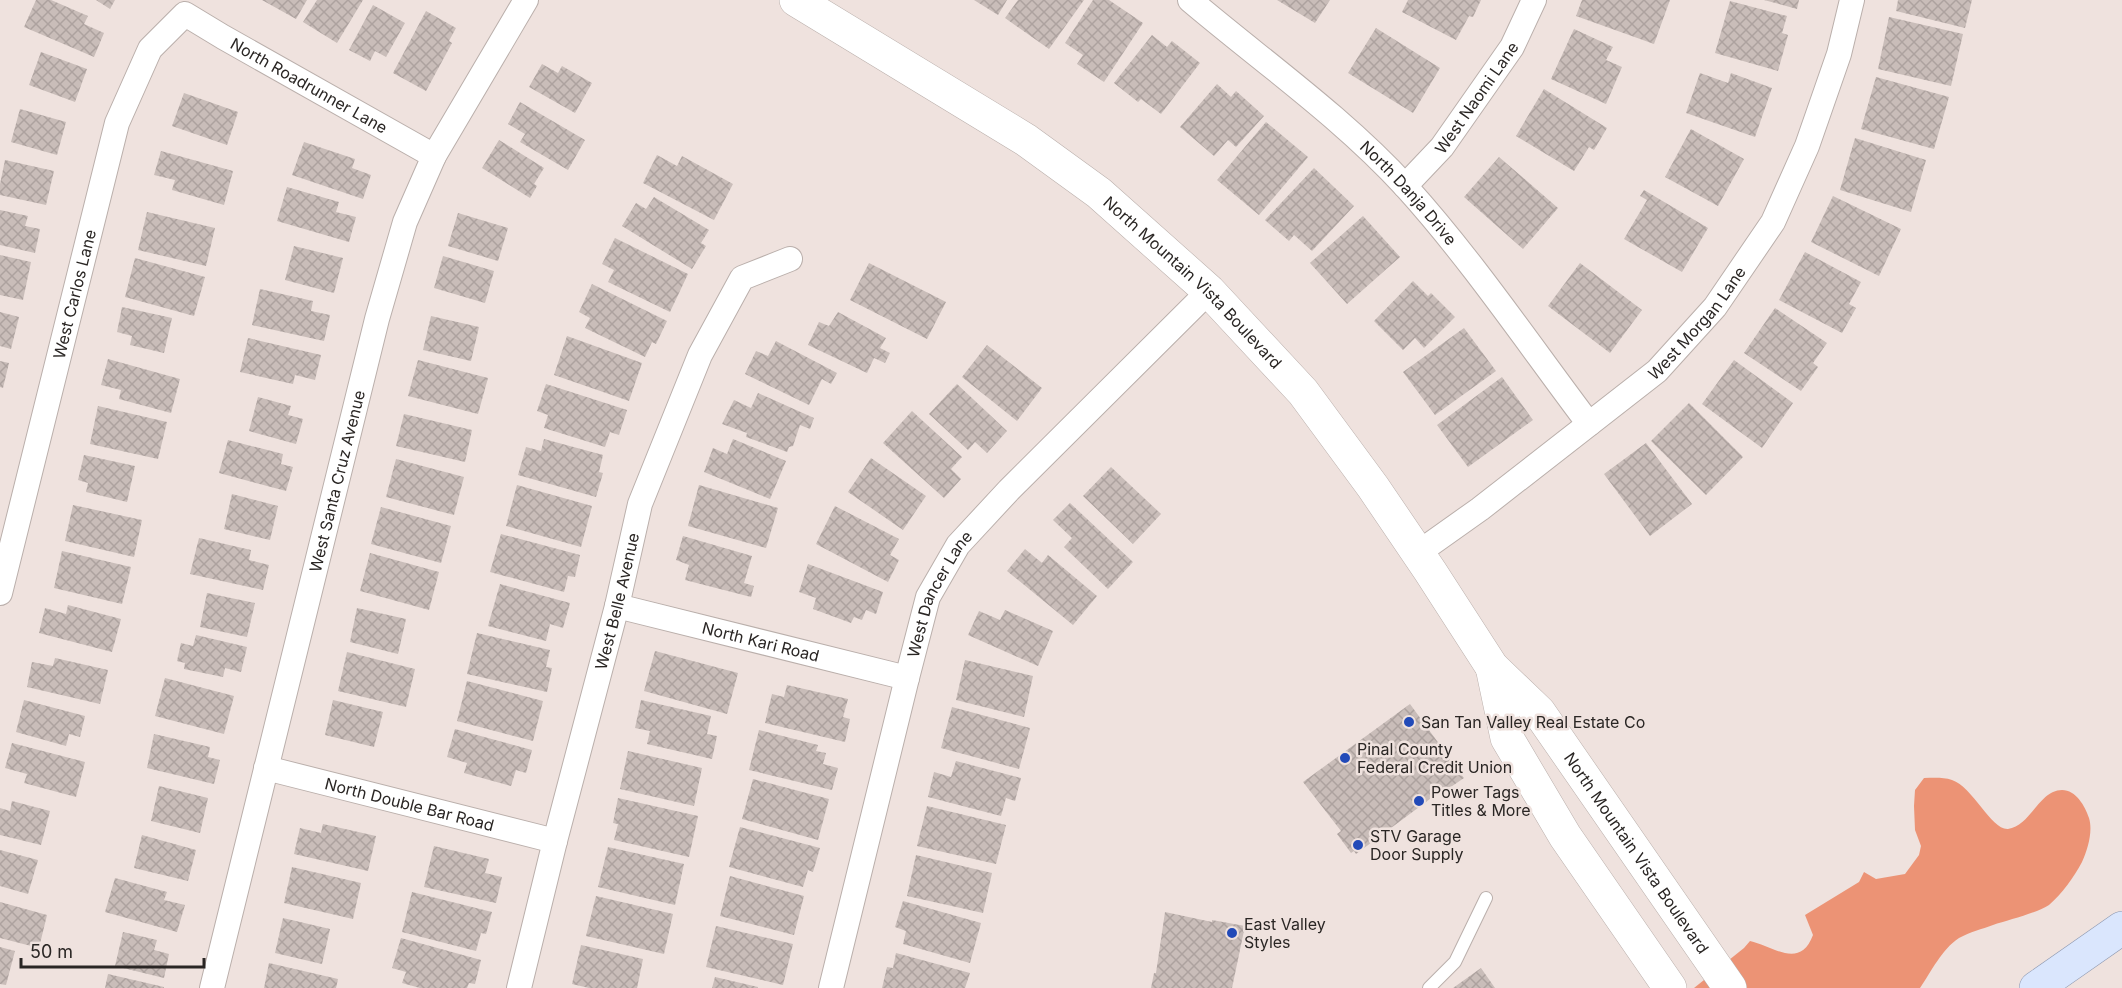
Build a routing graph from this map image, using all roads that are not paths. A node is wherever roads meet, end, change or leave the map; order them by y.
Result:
1 (526, 0) edge
2 (1190, 0) edge
3 (1534, 0) edge
4 (1852, 0) edge
5 (813, 4) edge
6 (185, 14) joint
7 (434, 156) junction
8 (1405, 186) junction
9 (790, 259) dead end
10 (1209, 291) junction
11 (1589, 424) junction
12 (1418, 553) junction
13 (0, 592) edge
14 (617, 606) junction
15 (1492, 668) junction
16 (907, 678) junction
17 (266, 768) junction
18 (555, 841) junction
19 (1486, 898) dead end
20 (2122, 928) edge
21 (212, 988) edge
22 (519, 988) edge
23 (831, 988) edge
24 (1429, 988) edge
25 (1670, 988) edge
26 (1730, 988) edge
27 (2036, 988) edge

1 - 7 street, West Santa Cruz Avenue
2 - 8 street, North Danja Drive
3 - 8 street, West Naomi Lane
4 - 11 street, West Morgan Lane
5 - 10 street, North Mountain Vista Boulevard
6 - 7 street, North Roadrunner Lane
6 - 13 street, West Carlos Lane
7 - 17 street, West Santa Cruz Avenue
8 - 11 street, North Danja Drive
9 - 14 street, West Belle Avenue
10 - 12 street, North Mountain Vista Boulevard
10 - 16 street, West Dancer Lane
11 - 12 street, West Morgan Lane
12 - 15 street, North Mountain Vista Boulevard
14 - 16 street, North Kari Road
14 - 18 street, West Belle Avenue
15 - 25 street, North Mountain Vista Boulevard
15 - 26 street, North Mountain Vista Boulevard
16 - 23 street, West Dancer Lane
17 - 18 street, North Double Bar Road
17 - 21 street, West Santa Cruz Avenue
18 - 22 street, West Belle Avenue
19 - 24 lane
20 - 27 main road

